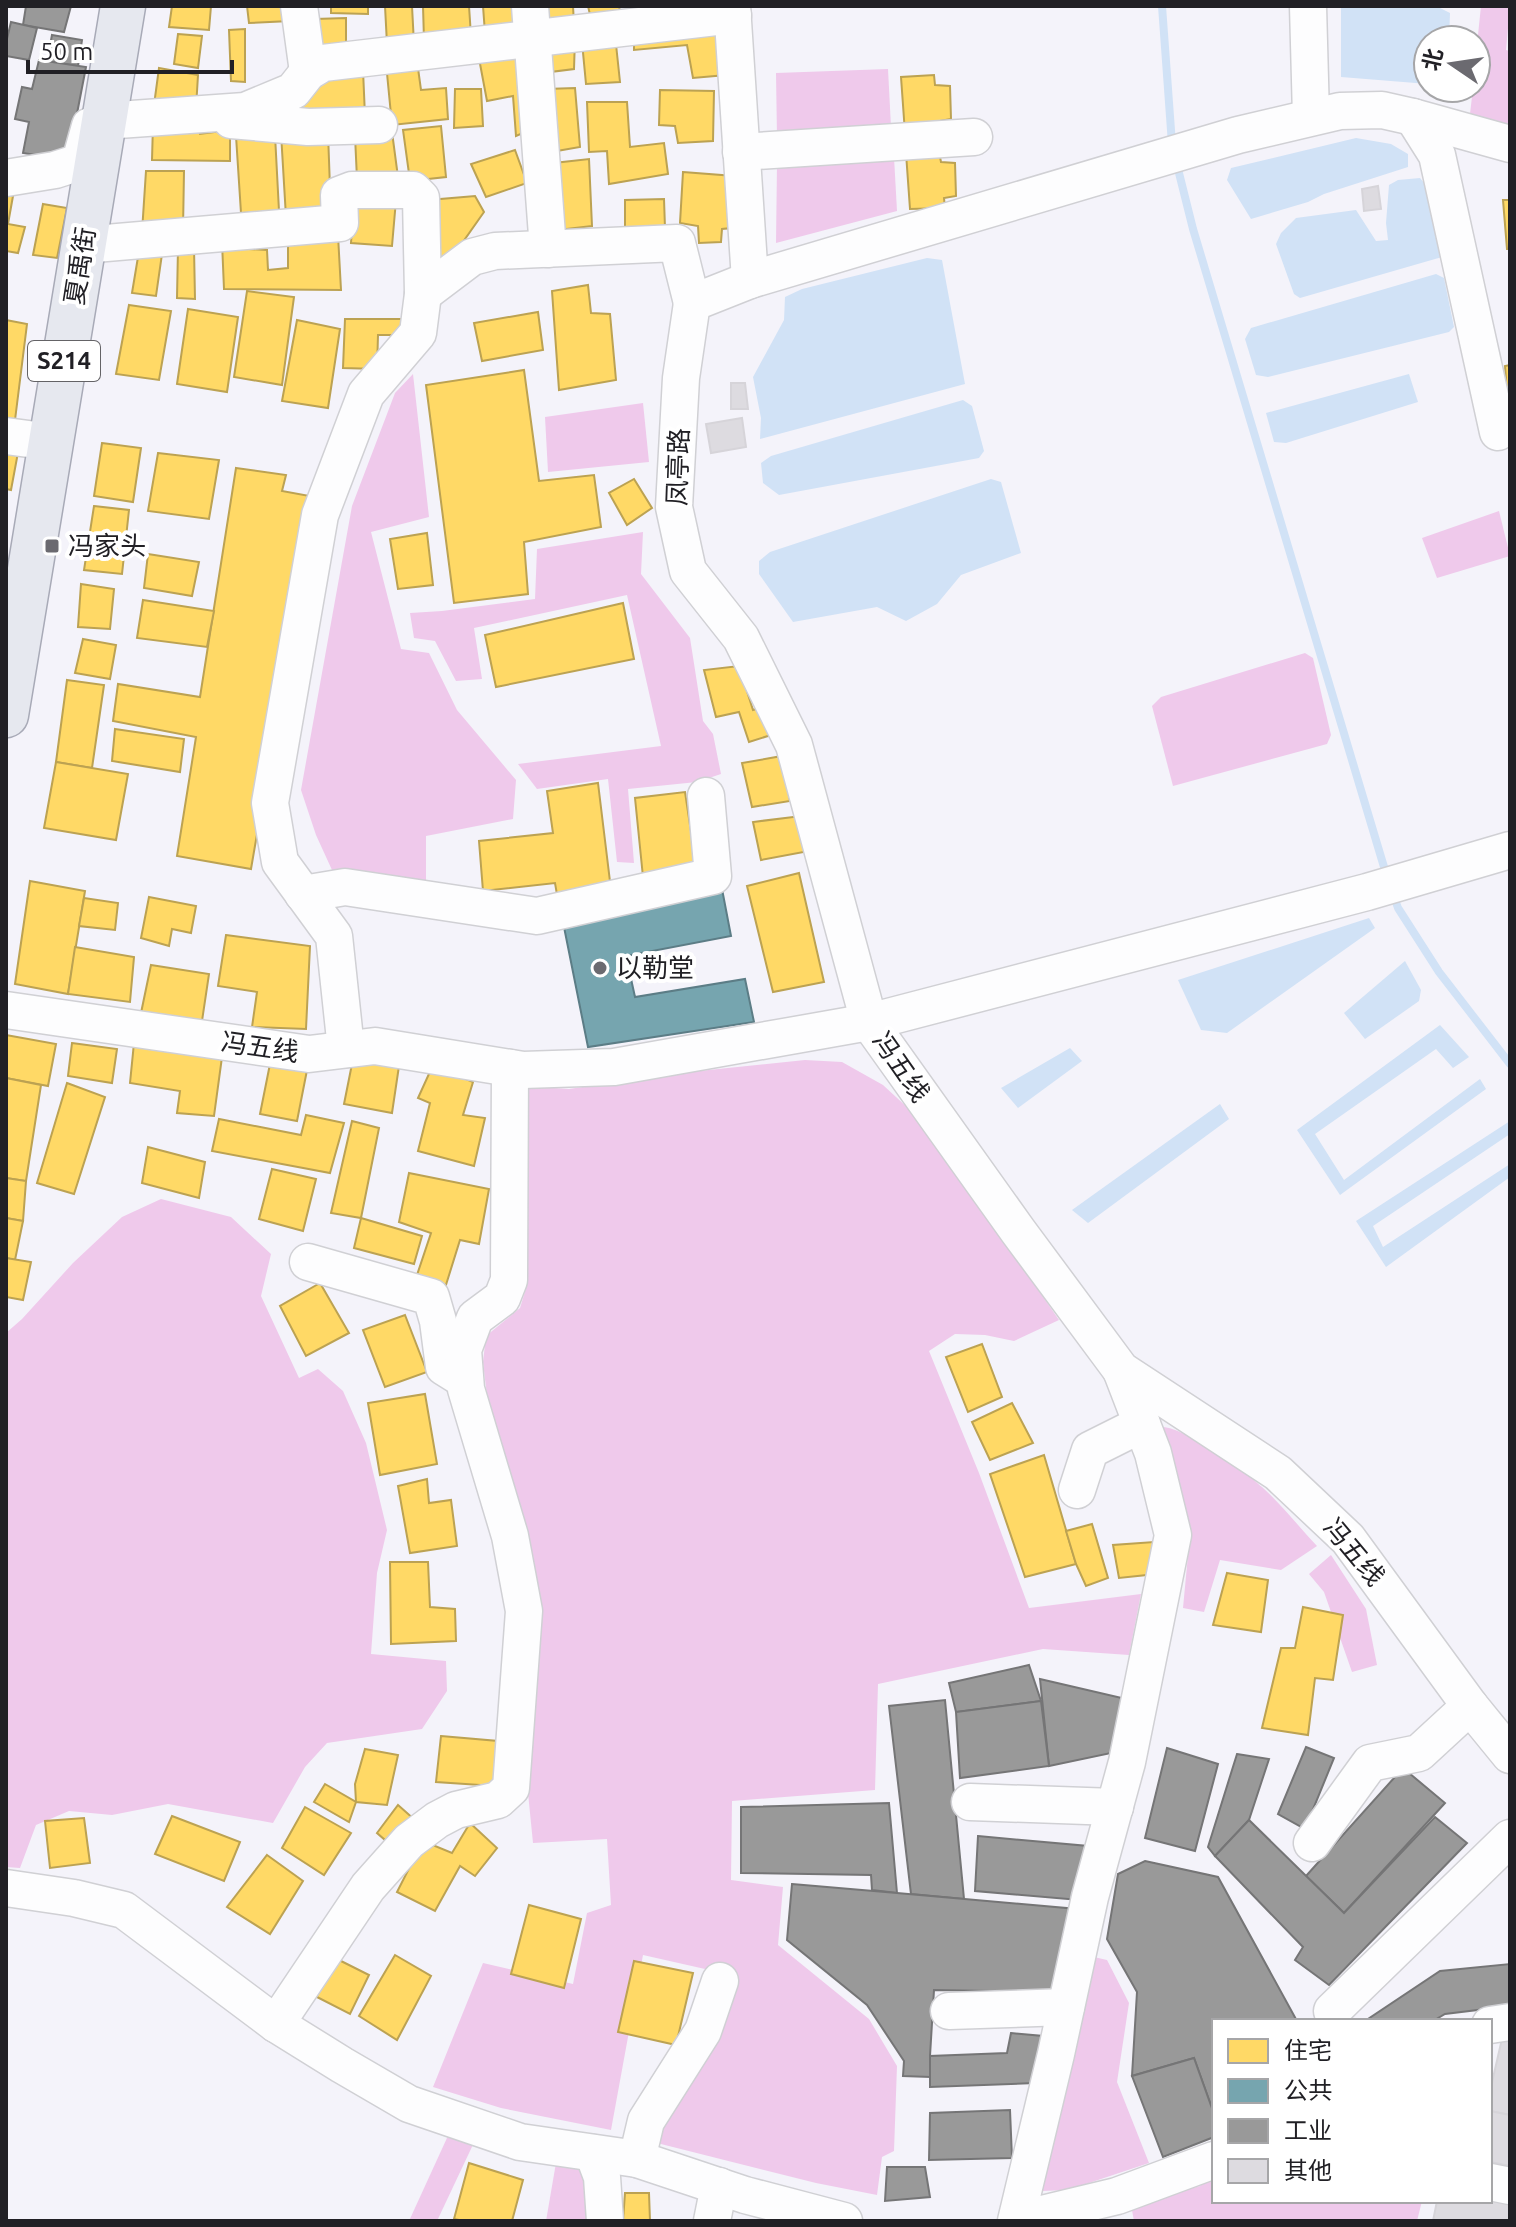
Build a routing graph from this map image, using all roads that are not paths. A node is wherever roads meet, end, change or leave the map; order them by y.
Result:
1 (123, 6) edge
2 (299, 6) edge
3 (1308, 6) edge
4 (733, 11) edge
5 (531, 22) edge
6 (308, 72) junction
7 (220, 112) junction
8 (1311, 117) junction
9 (1413, 117) junction
10 (104, 121) junction
11 (379, 125) dead end
12 (974, 137) dead end
13 (1510, 144) edge
14 (741, 152) junction
15 (6, 178) edge
16 (83, 245) junction
17 (548, 249) junction
18 (750, 280) junction
19 (423, 294) junction
20 (692, 303) junction
21 (1498, 432) dead end
22 (6, 436) edge
23 (51, 442) junction
24 (18, 566) edge
25 (8, 691) edge
26 (706, 796) dead end
27 (1510, 850) edge
28 (303, 894) junction
29 (6, 1010) edge
30 (869, 1022) junction
31 (346, 1049) junction
32 (510, 1068) junction
33 (308, 1262) dead end
34 (1121, 1370) junction
35 (465, 1380) junction
36 (1142, 1424) junction
37 (1077, 1490) dead end
38 (1470, 1706) junction
39 (1510, 1755) edge
40 (970, 1802) dead end
41 (1115, 1807) junction
42 (1510, 1838) edge
43 (1312, 1843) dead end
44 (6, 1888) edge
45 (720, 1981) dead end
46 (1066, 2007) junction
47 (949, 2011) dead end
48 (1332, 2011) dead end
49 (276, 2024) junction
50 (593, 2153) junction
51 (637, 2159) junction
52 (1212, 2161) edge
53 (719, 2186) junction
54 (605, 2221) edge
55 (712, 2221) edge
56 (844, 2221) edge
57 (1017, 2221) edge

1 - 10 main road, 夏禹街 / S214
2 - 6 street
3 - 8 street
4 - 5 street
4 - 14 street
5 - 6 street
5 - 17 street
6 - 7 street
7 - 10 street
7 - 11 street
8 - 9 street
8 - 18 street
9 - 13 street
9 - 21 street
10 - 15 street
10 - 16 main road, 夏禹街 / S214
12 - 14 street
14 - 18 street
16 - 19 street
16 - 23 main road, 夏禹街 / S214
17 - 19 street
17 - 20 street
18 - 20 street
19 - 28 street
20 - 30 street, 凤亭路
22 - 23 street
23 - 24 main road, 夏禹街 / S214
24 - 25 main road, 夏禹街 / S214
26 - 28 street
27 - 30 street
28 - 31 street
29 - 31 street, 冯五线
30 - 32 street, 冯五线
30 - 34 street, 冯五线
31 - 32 street, 冯五线
32 - 35 street
33 - 35 street
34 - 36 street
34 - 38 street, 冯五线
35 - 49 street
36 - 37 street
36 - 41 street
38 - 39 street, 冯五线
38 - 43 street
40 - 41 street
41 - 46 street
42 - 48 street
44 - 49 street
45 - 51 street
46 - 47 street
46 - 57 street
49 - 50 street
50 - 51 street
50 - 54 street
51 - 53 street
52 - 57 street
53 - 55 street
53 - 56 street

